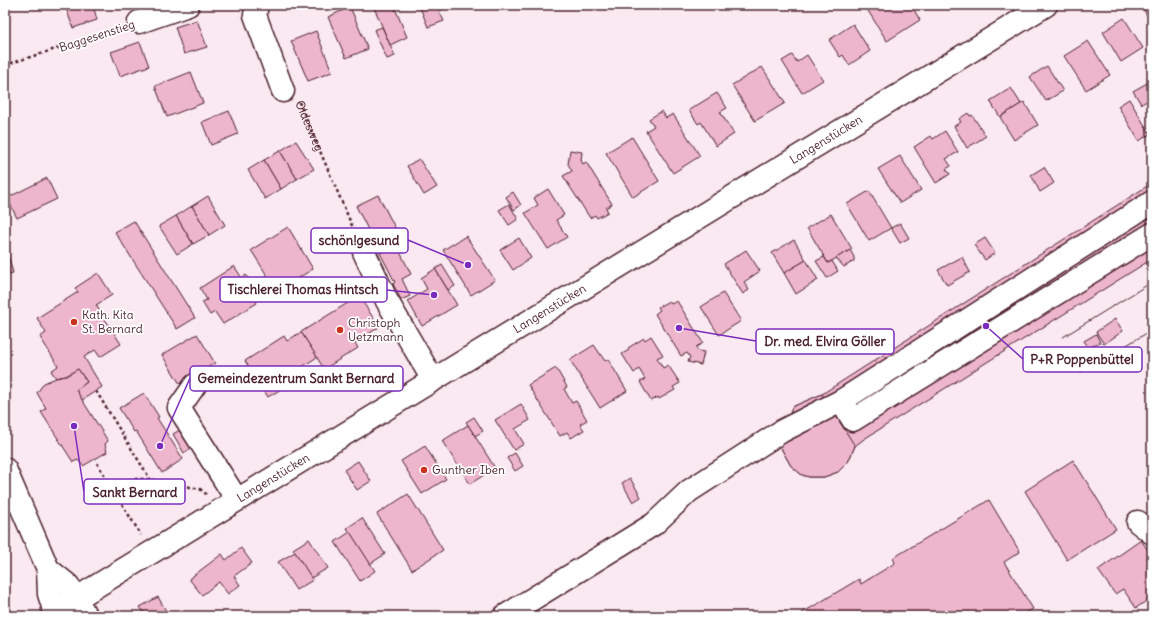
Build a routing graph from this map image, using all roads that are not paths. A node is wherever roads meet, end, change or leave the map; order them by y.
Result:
1 (188, 5) edge
2 (257, 5) edge
3 (1046, 5) edge
4 (139, 22) road end
5 (283, 91) road end
6 (1152, 202) edge
7 (1152, 234) edge
8 (364, 252) road end
9 (433, 380) junction
10 (195, 385) dead end
11 (841, 401) junction
12 (5, 469) edge
13 (237, 500) junction
14 (48, 569) junction
15 (82, 607) edge
16 (55, 613) edge
17 (505, 616) edge

1 - 4 street, Baggesenstieg
2 - 5 street, Oldesweg
3 - 9 street, Langenstücken
6 - 11 street
7 - 11 street
8 - 9 street
9 - 13 street, Langenstücken
10 - 13 street
11 - 17 street
12 - 14 street
13 - 15 street, Langenstücken
14 - 15 street
14 - 16 street
15 - 16 street, Langenstücken

